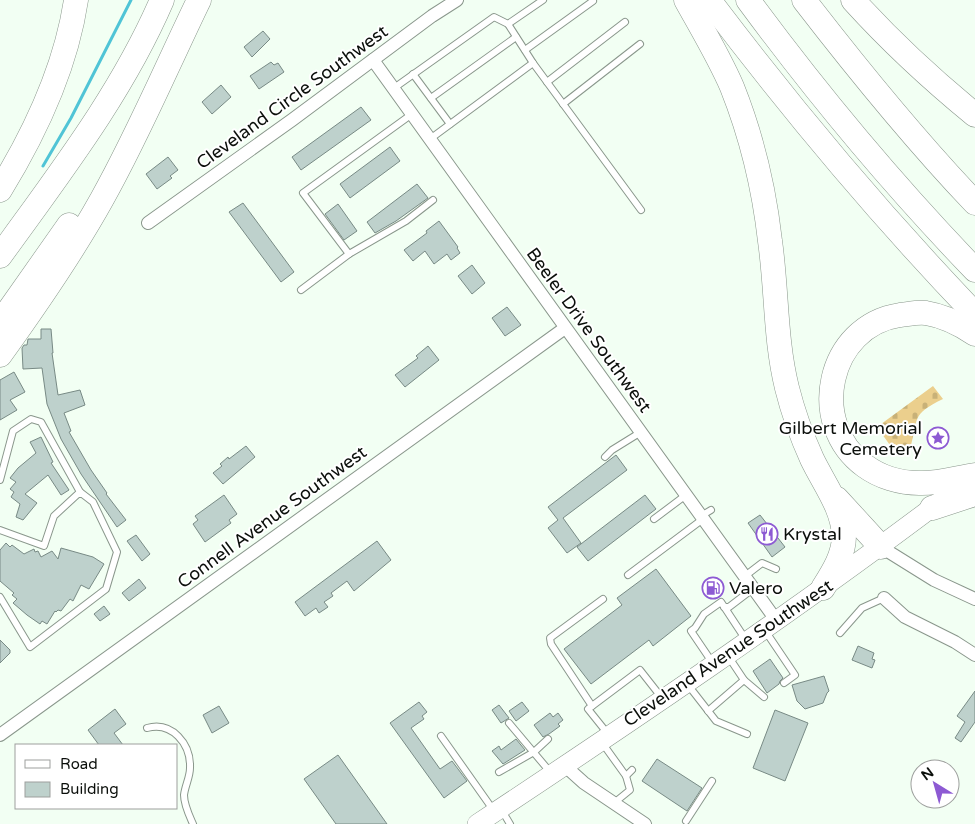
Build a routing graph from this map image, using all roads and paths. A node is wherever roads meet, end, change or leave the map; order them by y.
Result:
1 (76, 0) edge
2 (162, 0) edge
3 (198, 0) edge
4 (457, 0) edge
5 (543, 0) edge
6 (686, 0) edge
7 (709, 0) edge
8 (748, 0) edge
9 (804, 0) edge
10 (852, 0) edge
11 (593, 1) edge
12 (625, 22) dead end
13 (508, 24) junction
14 (182, 35) junction
15 (516, 37) junction
16 (640, 44) dead end
17 (525, 50) junction
18 (373, 60) junction
19 (533, 63) junction
20 (413, 74) junction
21 (547, 82) junction
22 (394, 88) junction
23 (431, 98) junction
24 (562, 104) junction
25 (412, 114) junction
26 (975, 115) edge
27 (450, 124) junction
28 (430, 139) junction
29 (2, 187) edge
30 (433, 200) dead end
31 (975, 204) edge
32 (641, 210) dead end
33 (148, 223) dead end
34 (349, 254) junction
35 (0, 256) edge
36 (975, 270) edge
37 (301, 290) dead end
38 (975, 314) edge
39 (0, 323) edge
40 (565, 328) junction
41 (975, 334) edge
42 (0, 355) edge
43 (640, 432) junction
44 (605, 457) dead end
45 (975, 475) edge
46 (0, 480) edge
47 (828, 488) junction
48 (80, 492) junction
49 (975, 494) edge
50 (686, 495) junction
51 (932, 508) junction
52 (705, 515) junction
53 (654, 519) dead end
54 (0, 530) edge
55 (881, 546) junction
56 (776, 569) dead end
57 (628, 575) dead end
58 (745, 576) junction
59 (754, 588) junction
60 (823, 588) junction
61 (0, 597) edge
62 (884, 598) joint
63 (603, 599) dead end
64 (975, 599) edge
65 (724, 607) junction
66 (770, 625) junction
67 (840, 633) dead end
68 (747, 640) junction
69 (975, 654) edge
70 (720, 659) junction
71 (744, 680) junction
72 (686, 682) junction
73 (784, 683) dead end
74 (764, 697) dead end
75 (662, 698) junction
76 (592, 706) junction
77 (708, 711) junction
78 (509, 723) dead end
79 (147, 728) dead end
80 (747, 734) dead end
81 (0, 735) edge
82 (441, 736) dead end
83 (604, 738) junction
84 (548, 739) dead end
85 (534, 752) junction
86 (558, 769) junction
87 (632, 770) dead end
88 (500, 772) dead end
89 (626, 776) junction
90 (712, 781) dead end
91 (614, 803) junction
92 (502, 815) edge
93 (686, 821) dead end
94 (193, 824) edge
95 (477, 824) edge
96 (645, 824) edge

1 - 29 highway
2 - 35 highway
3 - 14 highway
4 - 18 street, Cleveland Circle Southwest
5 - 13 lane
6 - 47 highway
7 - 38 highway
8 - 36 highway
9 - 31 highway
10 - 26 highway
11 - 17 lane
12 - 21 lane
13 - 15 lane
13 - 20 lane
14 - 39 highway
14 - 42 highway
15 - 17 lane
15 - 23 lane
16 - 24 lane
17 - 19 lane
18 - 22 street, Beeler Drive Southwest
18 - 33 street, Cleveland Circle Southwest
19 - 21 lane
19 - 27 lane
20 - 22 lane
20 - 23 lane
21 - 24 lane
22 - 25 street, Beeler Drive Southwest
23 - 27 lane
24 - 32 lane
25 - 28 street, Beeler Drive Southwest
25 - 34 lane
27 - 28 lane
28 - 40 street, Beeler Drive Southwest
30 - 34 lane
34 - 37 lane
40 - 43 street, Beeler Drive Southwest
40 - 81 street, Connell Avenue Southwest
41 - 45 highway
43 - 44 lane
43 - 50 street, Beeler Drive Southwest
45 - 51 main road, Cleveland Avenue Southwest
46 - 48 lane
47 - 55 highway
47 - 60 highway
48 - 54 lane
48 - 61 lane
49 - 51 highway
50 - 52 street, Beeler Drive Southwest
50 - 53 lane
51 - 55 main road, Cleveland Avenue Southwest
52 - 57 lane
52 - 58 street, Beeler Drive Southwest
55 - 60 main road, Cleveland Avenue Southwest
55 - 64 street
56 - 58 lane
58 - 59 street, Beeler Drive Southwest
59 - 65 lane
59 - 66 street, Beeler Drive Southwest
60 - 66 main road, Cleveland Avenue Southwest
62 - 67 lane
62 - 69 street
63 - 76 lane
65 - 68 lane
65 - 70 lane
66 - 68 main road, Cleveland Avenue Southwest
66 - 73 lane
68 - 70 main road, Cleveland Avenue Southwest
70 - 71 lane
70 - 72 main road, Cleveland Avenue Southwest
71 - 74 lane
71 - 77 lane
72 - 75 main road, Cleveland Avenue Southwest
72 - 77 lane
75 - 76 lane
75 - 83 main road, Cleveland Avenue Southwest
76 - 83 lane
77 - 80 lane
78 - 85 lane
79 - 94 lane
82 - 92 lane
83 - 86 main road, Cleveland Avenue Southwest
83 - 89 lane
84 - 85 lane
85 - 86 lane
85 - 88 lane
86 - 91 street
86 - 92 main road, Cleveland Avenue Southwest
87 - 89 lane
89 - 91 lane
90 - 93 lane
91 - 96 street
92 - 95 main road, Cleveland Avenue Southwest

